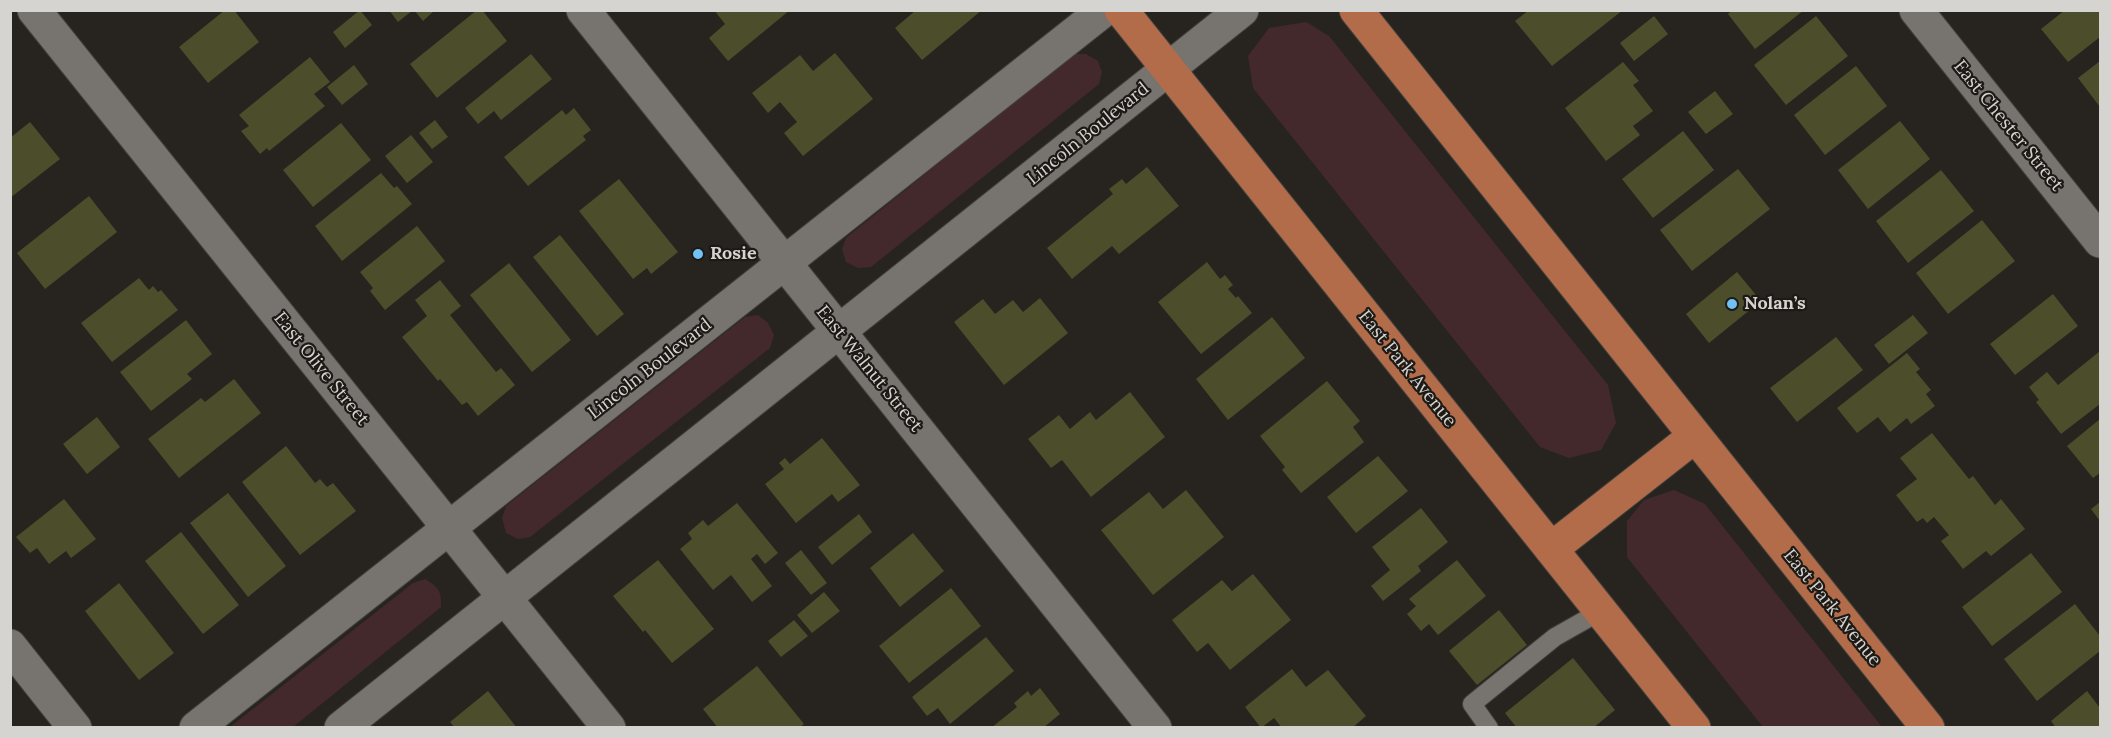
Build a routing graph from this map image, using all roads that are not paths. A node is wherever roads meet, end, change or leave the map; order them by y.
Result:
1 (34, 10) edge
2 (583, 10) edge
3 (1104, 10) edge
4 (1121, 10) edge
5 (1242, 10) edge
6 (1356, 10) edge
7 (1916, 10) edge
8 (1168, 70) junction
9 (2100, 241) edge
10 (785, 263) junction
11 (839, 331) junction
12 (1695, 436) junction
13 (448, 528) junction
14 (1551, 549) junction
15 (504, 598) junction
16 (1601, 611) junction
17 (10, 646) edge
18 (75, 728) edge
19 (196, 728) edge
20 (341, 728) edge
21 (609, 728) edge
22 (1155, 728) edge
23 (1489, 728) edge
24 (1694, 728) edge
25 (1928, 728) edge

1 - 13 street, East Olive Street
2 - 10 street, East Walnut Street
3 - 10 street, Lincoln Boulevard
4 - 8 highway, East Park Avenue
5 - 8 street, Lincoln Boulevard
6 - 12 highway, East Park Avenue
7 - 9 street, East Chester Street
8 - 11 street, Lincoln Boulevard
8 - 14 highway, East Park Avenue
10 - 11 street, East Walnut Street
10 - 13 street, Lincoln Boulevard
11 - 15 street, Lincoln Boulevard
11 - 22 street, East Walnut Street
12 - 14 highway
12 - 25 highway, East Park Avenue
13 - 15 street, East Olive Street
13 - 19 street, Lincoln Boulevard
14 - 16 highway, East Park Avenue
15 - 20 street, Lincoln Boulevard
15 - 21 street, East Olive Street
16 - 23 lane
16 - 24 highway, East Park Avenue
17 - 18 street

